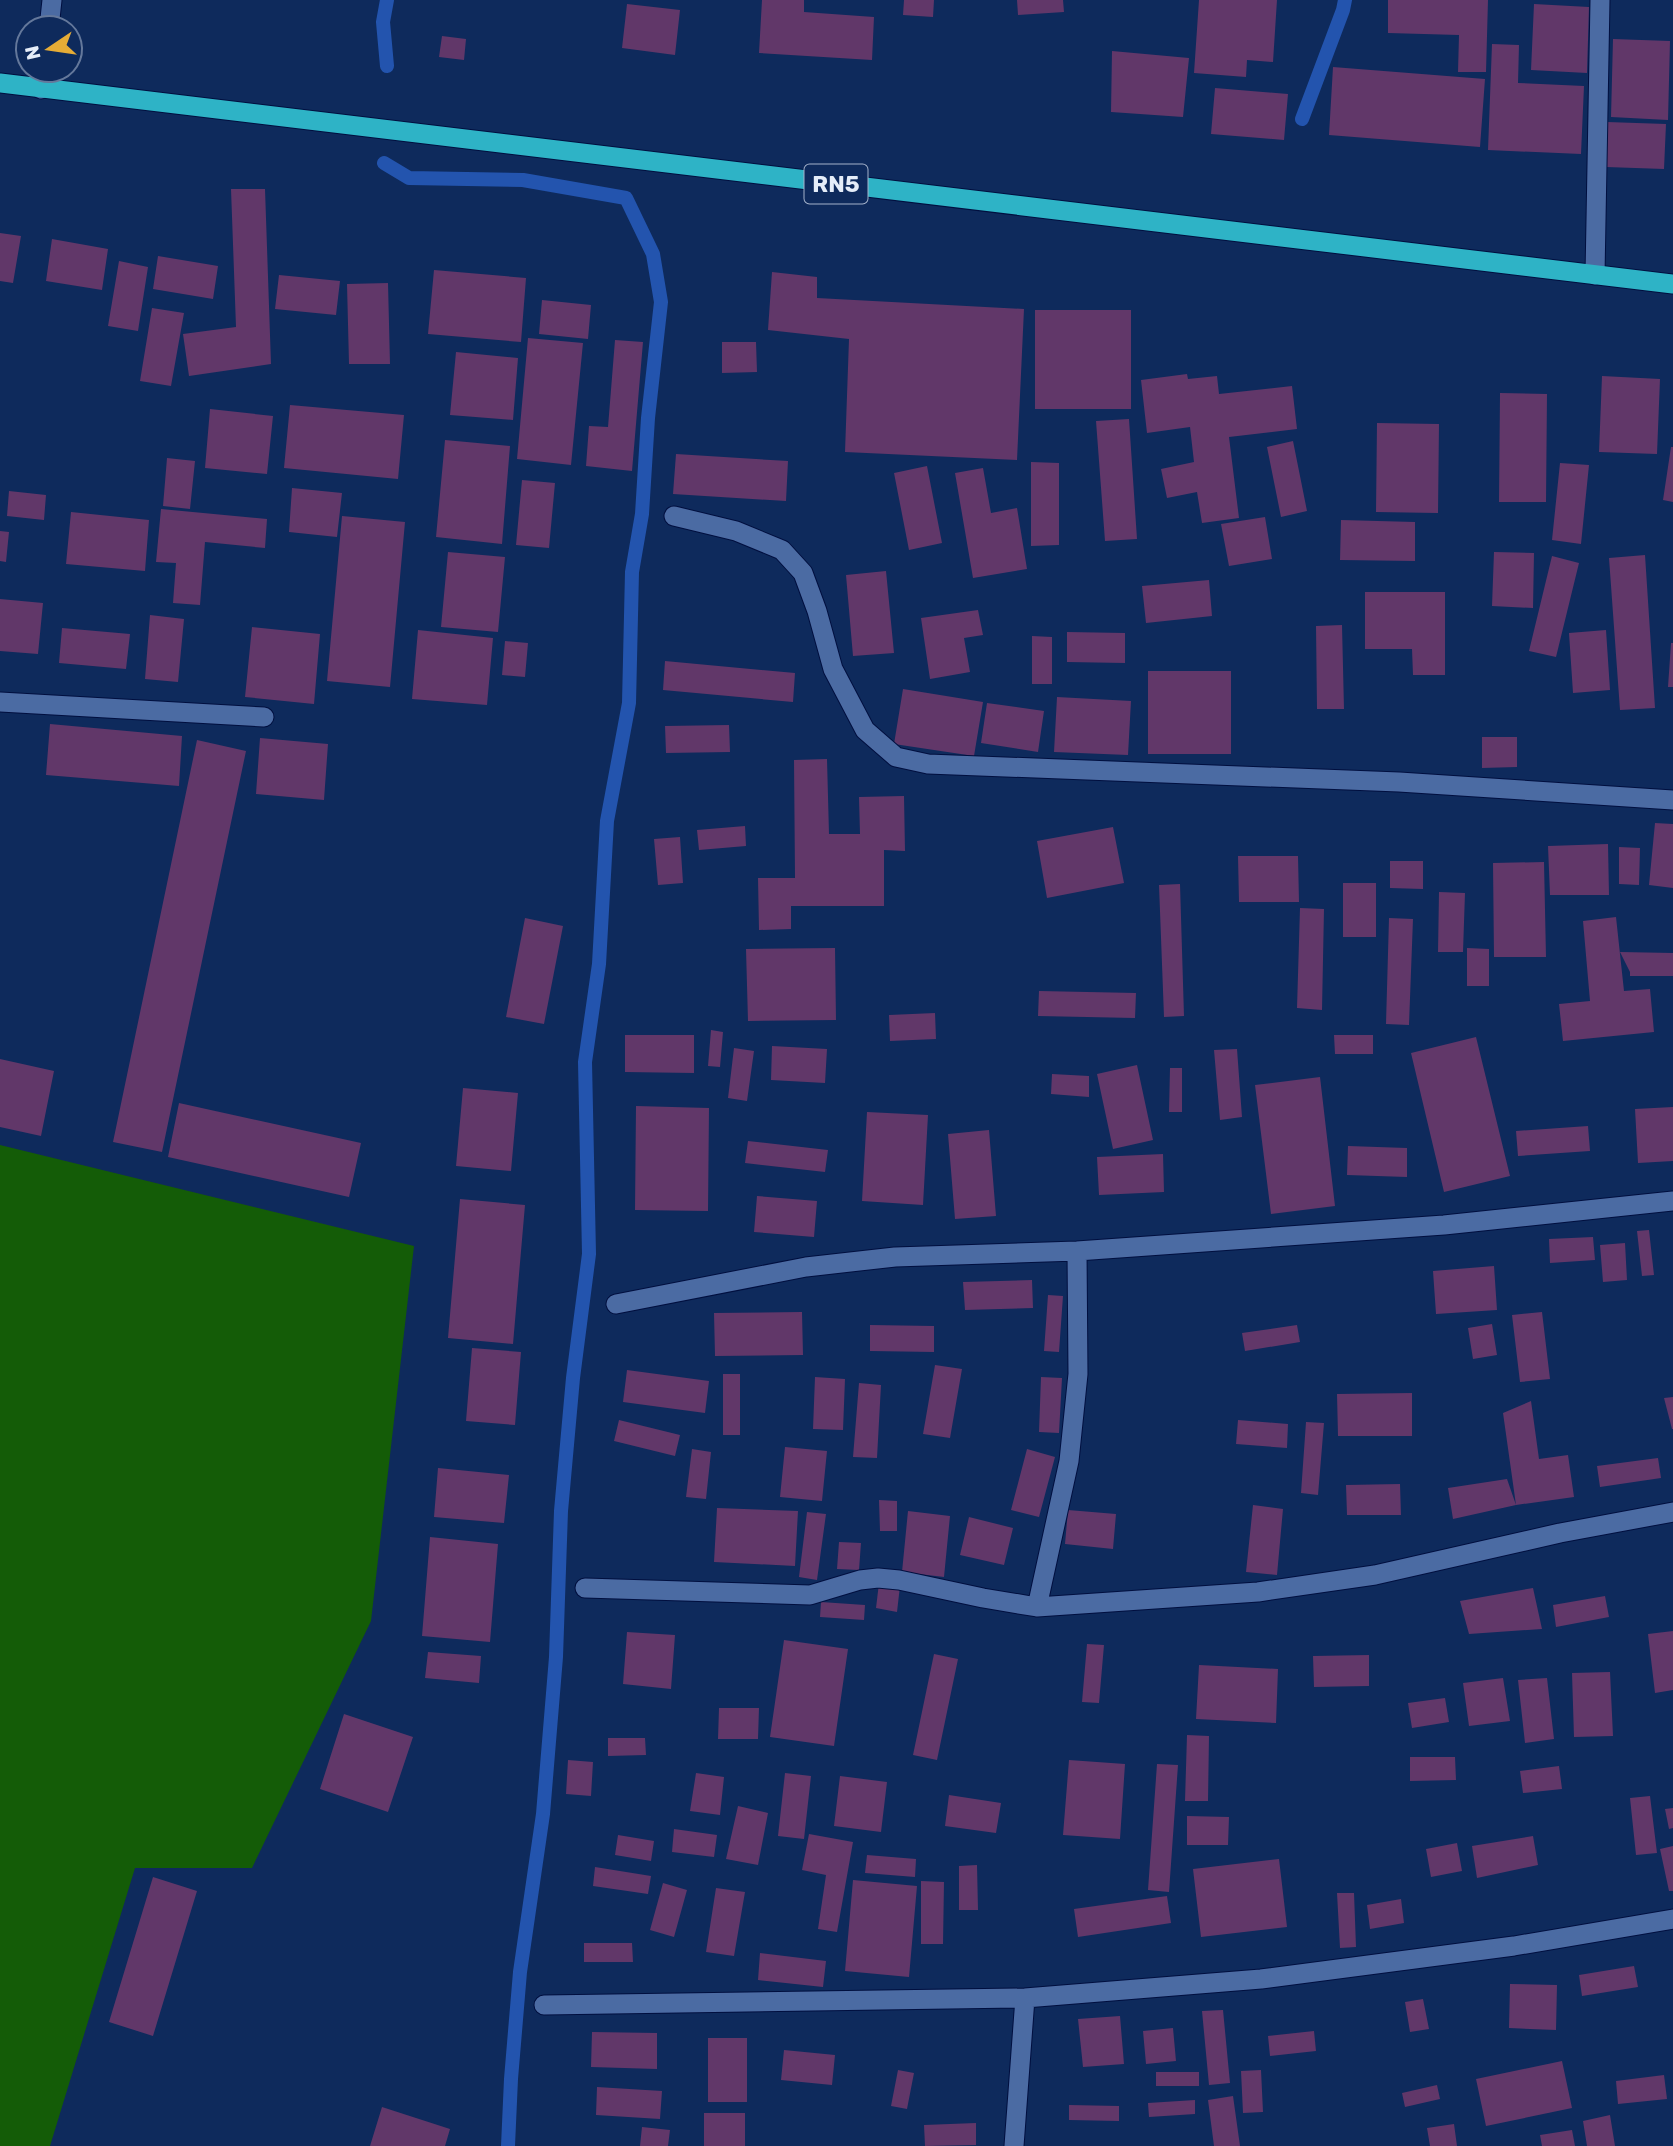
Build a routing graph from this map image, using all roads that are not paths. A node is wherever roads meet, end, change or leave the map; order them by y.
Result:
1 (1600, 0) edge
2 (83, 84) edge
3 (1595, 275) junction
4 (1673, 284) edge
5 (674, 516) dead end
6 (0, 702) edge
7 (264, 717) dead end
8 (1673, 800) edge
9 (1673, 1201) edge
10 (1077, 1251) junction
11 (616, 1304) dead end
12 (1673, 1512) edge
13 (585, 1588) dead end
14 (1037, 1606) junction
15 (1673, 1919) edge
16 (1025, 1998) junction
17 (544, 2005) dead end
18 (1014, 2146) edge

1 - 3 street
2 - 3 highway, RN5
3 - 4 highway, RN5
5 - 8 street
6 - 7 street
9 - 10 street
10 - 11 street
10 - 14 street
12 - 14 street
13 - 14 street
15 - 16 street
16 - 17 street
16 - 18 street

